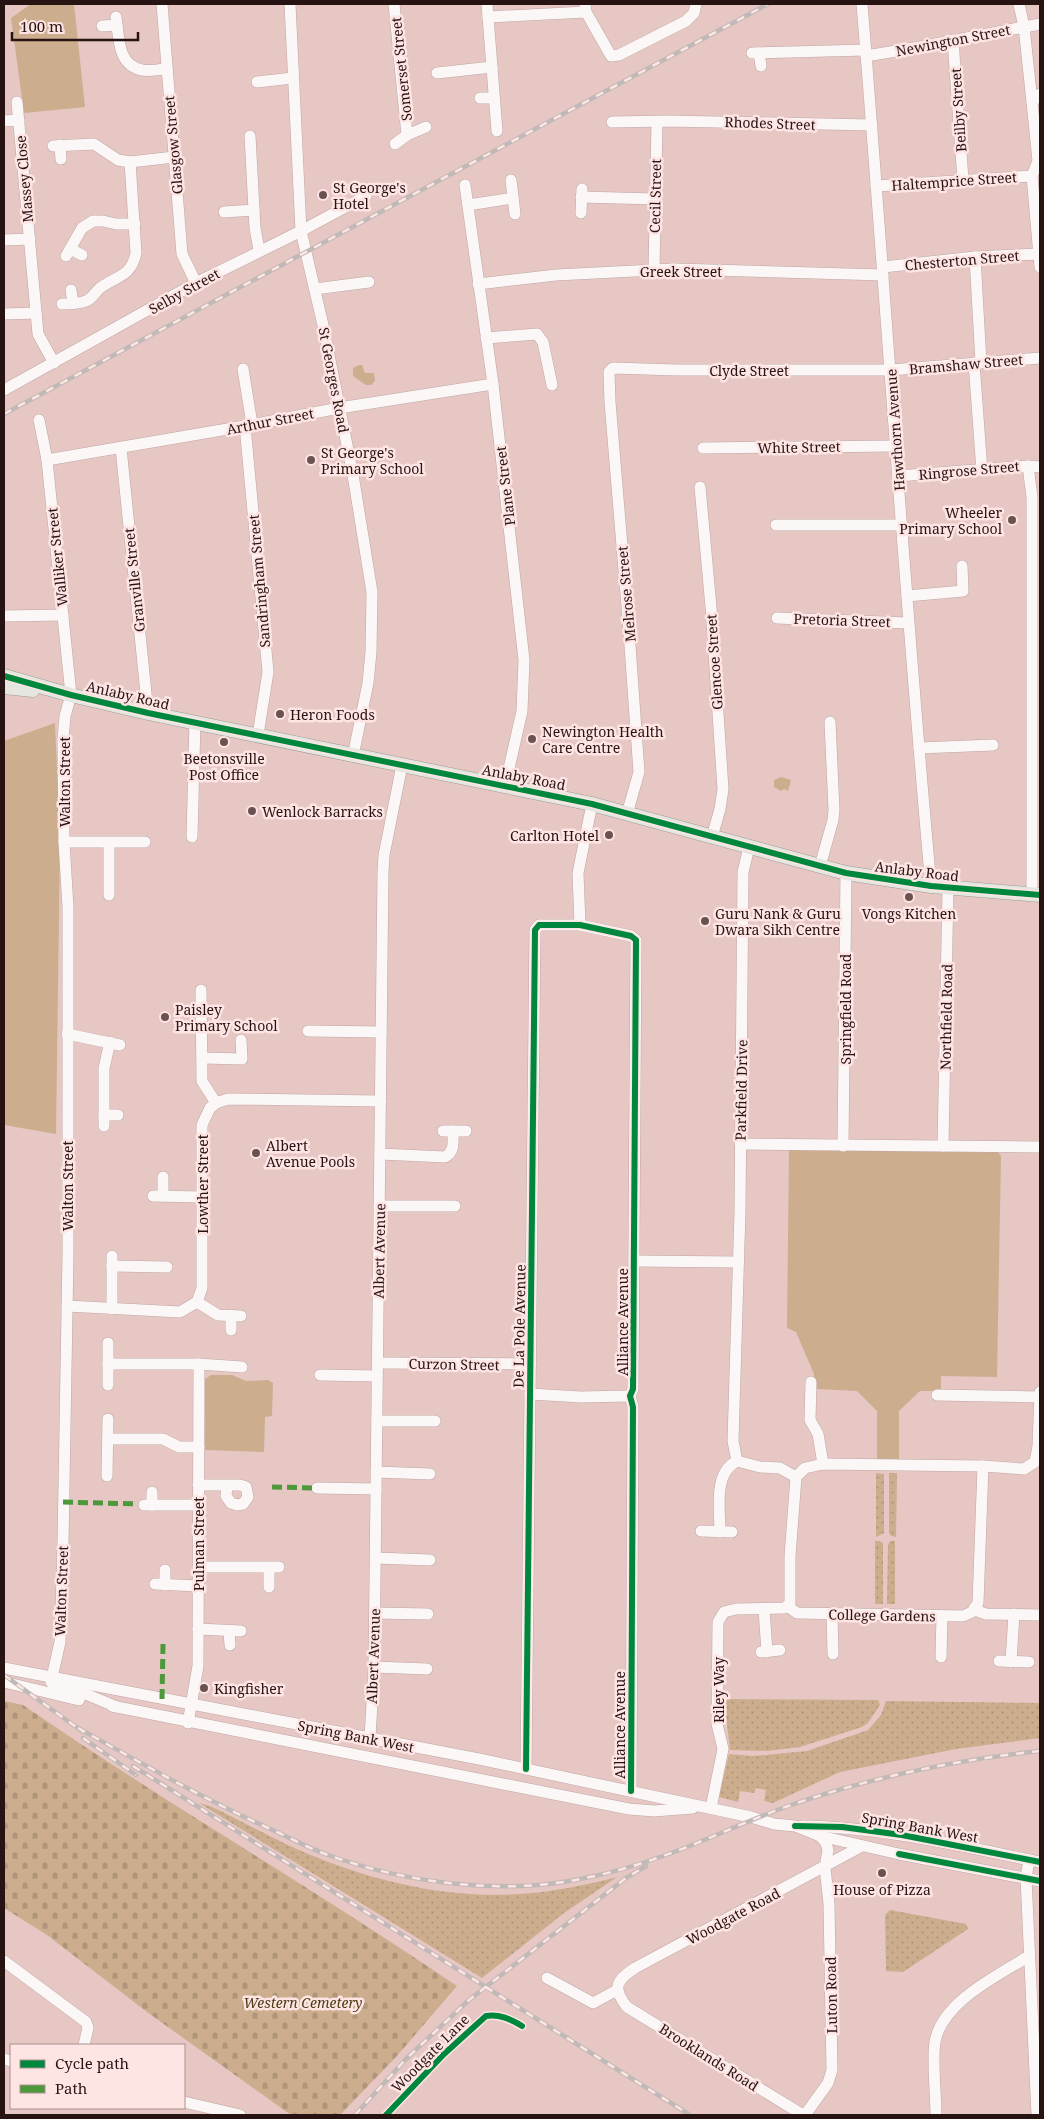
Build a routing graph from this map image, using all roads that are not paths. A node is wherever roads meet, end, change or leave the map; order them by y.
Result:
1 (162, 4) edge
2 (290, 4) edge
3 (394, 4) edge
4 (487, 4) edge
5 (696, 4) edge
6 (862, 4) edge
7 (1019, 4) edge
8 (586, 8) edge
9 (536, 10) edge
10 (488, 17) junction
11 (1040, 24) edge
12 (102, 26) dead end
13 (1024, 27) junction
14 (953, 40) junction
15 (866, 52) junction
16 (761, 66) dead end
17 (492, 67) junction
18 (166, 69) junction
19 (437, 73) dead end
20 (293, 78) junction
21 (257, 82) dead end
22 (480, 98) dead end
23 (494, 98) junction
24 (1036, 98) edge
25 (17, 102) dead end
26 (19, 120) junction
27 (4, 121) edge
28 (663, 121) junction
29 (612, 122) dead end
30 (872, 125) junction
31 (426, 127) dead end
32 (497, 132) dead end
33 (407, 135) junction
34 (395, 144) dead end
35 (238, 145) dead end
36 (174, 157) junction
37 (61, 160) dead end
38 (130, 162) junction
39 (1032, 176) junction
40 (511, 180) dead end
41 (963, 180) junction
42 (465, 185) dead end
43 (876, 186) junction
44 (366, 196) dead end
45 (513, 198) junction
46 (655, 199) junction
47 (468, 205) junction
48 (254, 210) junction
49 (224, 212) dead end
50 (581, 213) dead end
51 (515, 214) dead end
52 (135, 224) junction
53 (301, 231) junction
54 (30, 239) junction
55 (4, 240) edge
56 (259, 250) junction
57 (1040, 254) edge
58 (82, 255) dead end
59 (975, 257) junction
60 (1040, 267) edge
61 (654, 270) junction
62 (883, 271) junction
63 (369, 282) dead end
64 (196, 283) junction
65 (478, 284) junction
66 (315, 289) junction
67 (71, 290) dead end
68 (36, 313) junction
69 (4, 314) edge
70 (486, 338) junction
71 (1040, 358) edge
72 (54, 363) junction
73 (977, 363) junction
74 (243, 369) dead end
75 (891, 370) junction
76 (609, 372) joint
77 (494, 384) junction
78 (552, 385) dead end
79 (4, 390) edge
80 (340, 408) junction
81 (39, 420) dead end
82 (248, 425) junction
83 (895, 446) junction
84 (121, 448) junction
85 (703, 448) dead end
86 (47, 460) junction
87 (1028, 466) junction
88 (1040, 467) edge
89 (982, 471) junction
90 (898, 476) junction
91 (700, 487) dead end
92 (776, 525) dead end
93 (901, 525) junction
94 (962, 566) dead end
95 (1036, 589) edge
96 (907, 596) junction
97 (63, 615) junction
98 (4, 616) edge
99 (777, 618) dead end
100 (908, 623) junction
101 (4, 676) edge
102 (4, 687) edge
103 (71, 695) junction
104 (148, 713) junction
105 (195, 722) junction
106 (830, 722) dead end
107 (258, 735) junction
108 (919, 748) junction
109 (353, 756) junction
110 (985, 757) dead end
111 (402, 765) junction
112 (506, 786) junction
113 (592, 804) junction
114 (627, 814) junction
115 (192, 837) dead end
116 (712, 837) junction
117 (64, 842) junction
118 (145, 842) dead end
119 (109, 843) junction
120 (749, 847) junction
121 (820, 866) junction
122 (846, 873) junction
123 (931, 886) junction
124 (948, 888) junction
125 (109, 895) dead end
126 (1036, 895) edge
127 (580, 925) junction
128 (201, 990) dead end
129 (308, 1031) dead end
130 (381, 1032) junction
131 (67, 1034) junction
132 (241, 1040) dead end
133 (203, 1058) junction
134 (380, 1102) junction
135 (216, 1103) junction
136 (118, 1114) dead end
137 (466, 1131) dead end
138 (740, 1144) junction
139 (843, 1146) junction
140 (943, 1146) junction
141 (1040, 1147) edge
142 (380, 1154) junction
143 (163, 1177) dead end
144 (201, 1197) junction
145 (379, 1206) junction
146 (455, 1206) dead end
147 (634, 1261) junction
148 (738, 1262) junction
149 (167, 1267) dead end
150 (197, 1302) junction
151 (67, 1306) junction
152 (112, 1308) junction
153 (231, 1330) dead end
154 (108, 1343) dead end
155 (378, 1363) junction
156 (108, 1364) junction
157 (199, 1364) junction
158 (531, 1364) junction
159 (242, 1367) dead end
160 (326, 1371) dead end
161 (378, 1376) junction
162 (811, 1382) dead end
163 (108, 1385) dead end
164 (530, 1394) junction
165 (937, 1395) dead end
166 (1040, 1395) edge
167 (630, 1396) junction
168 (108, 1419) dead end
169 (377, 1421) junction
170 (435, 1421) dead end
171 (108, 1439) junction
172 (199, 1447) junction
173 (737, 1461) junction
174 (1038, 1463) edge
175 (823, 1464) junction
176 (983, 1466) junction
177 (376, 1472) junction
178 (430, 1474) dead end
179 (107, 1476) dead end
180 (796, 1477) junction
181 (198, 1484) junction
182 (227, 1485) dead end
183 (317, 1488) dead end
184 (376, 1489) junction
185 (152, 1492) dead end
186 (198, 1505) junction
187 (701, 1531) dead end
188 (720, 1532) junction
189 (732, 1532) dead end
190 (376, 1558) junction
191 (430, 1560) dead end
192 (198, 1567) junction
193 (165, 1570) dead end
194 (199, 1586) junction
195 (269, 1587) dead end
196 (787, 1606) junction
197 (975, 1607) junction
198 (764, 1608) junction
199 (375, 1613) junction
200 (428, 1614) dead end
201 (832, 1614) junction
202 (1014, 1614) junction
203 (1040, 1615) edge
204 (942, 1616) junction
205 (198, 1629) junction
206 (230, 1645) dead end
207 (780, 1650) dead end
208 (833, 1654) dead end
209 (942, 1656) dead end
210 (999, 1661) dead end
211 (1012, 1662) junction
212 (1029, 1662) dead end
213 (4, 1668) edge
214 (374, 1668) junction
215 (427, 1669) dead end
216 (51, 1678) junction
217 (4, 1682) edge
218 (190, 1704) junction
219 (117, 1707) junction
220 (188, 1722) junction
221 (370, 1738) junction
222 (526, 1769) junction
223 (631, 1790) junction
224 (709, 1808) junction
225 (795, 1826) junction
226 (820, 1836) junction
227 (862, 1846) junction
228 (1035, 1861) edge
229 (825, 1868) junction
230 (1026, 1878) junction
231 (1040, 1881) edge
232 (1029, 1956) junction
233 (4, 1961) edge
234 (548, 1978) dead end
235 (618, 1993) junction
236 (84, 2044) edge
237 (185, 2102) edge
238 (240, 2115) edge
239 (804, 2115) edge
240 (936, 2115) edge
241 (1037, 2115) edge

1 - 18 street, Glasgow Street
2 - 20 street, St Georges Road
3 - 33 street, Somerset Street
4 - 10 street
5 - 8 street
6 - 15 street, Hawthorn Avenue
7 - 13 street
8 - 9 street
9 - 10 street
10 - 17 street
11 - 13 street, Newington Street
12 - 18 street
13 - 14 street, Newington Street
13 - 24 street
14 - 15 street, Newington Street
14 - 41 street, Beilby Street
15 - 16 street, Newington Street
15 - 30 street, Hawthorn Avenue
17 - 19 street
17 - 23 street
18 - 36 street, Glasgow Street
20 - 21 street
20 - 53 street, St Georges Road
22 - 23 street
23 - 32 street
24 - 39 street
25 - 26 street, Massey Close
26 - 27 street, Massey Close
26 - 54 street, Massey Close
28 - 29 street, Rhodes Street
28 - 30 street, Rhodes Street
28 - 46 street, Cecil Street
30 - 43 street, Hawthorn Avenue
31 - 33 street, Somerset Street
33 - 34 street, Somerset Street
35 - 48 street
36 - 38 street
36 - 64 street, Glasgow Street
37 - 38 street
38 - 52 street
39 - 41 street, Haltemprice Street
39 - 57 street
40 - 45 street
41 - 43 street, Haltemprice Street
42 - 47 street, Plane Street
43 - 62 street, Hawthorn Avenue
44 - 53 street, Selby Street
45 - 47 street
45 - 51 street
46 - 50 street
46 - 61 street, Cecil Street
47 - 65 street, Plane Street
48 - 49 street
48 - 56 street
52 - 58 street
52 - 67 street
53 - 56 street, Selby Street
53 - 66 street, St Georges Road
54 - 55 street, Massey Close
54 - 68 street, Massey Close
56 - 64 street, Selby Street
57 - 59 street, Chesterton Street
57 - 60 street
59 - 62 street, Chesterton Street
59 - 73 street
61 - 62 street, Greek Street
61 - 65 street, Greek Street
62 - 75 street, Hawthorn Avenue
63 - 66 street
64 - 72 street, Selby Street
65 - 70 street, Plane Street
66 - 80 street, St Georges Road
68 - 69 street
68 - 72 street, Massey Close
70 - 77 street, Plane Street
70 - 78 street
71 - 73 street, Bramshaw Street
72 - 79 street, Selby Street
73 - 75 street, Bramshaw Street
73 - 89 street
74 - 82 street, Sandringham Street
75 - 76 street, Clyde Street
75 - 83 street, Hawthorn Avenue
76 - 114 street, Melrose Street
77 - 80 street, Arthur Street
77 - 112 street, Plane Street
80 - 82 street, Arthur Street
80 - 109 street, St Georges Road
81 - 86 street, Walliker Street
82 - 84 street, Arthur Street
82 - 107 street, Sandringham Street
83 - 85 street, White Street
83 - 90 street, Hawthorn Avenue
84 - 86 street, Arthur Street
84 - 104 street, Granville Street
86 - 97 street, Walliker Street
87 - 88 street, Ringrose Street
87 - 89 street, Ringrose Street
87 - 95 street
89 - 90 street, Ringrose Street
90 - 93 street, Hawthorn Avenue
91 - 116 street, Glencoe Street
92 - 93 street
93 - 96 street, Hawthorn Avenue
94 - 96 street
95 - 126 street
96 - 100 street, Hawthorn Avenue
97 - 98 street
97 - 103 street, Walliker Street
99 - 100 street, Pretoria Street
100 - 108 street, Hawthorn Avenue
101 - 103 main road, Anlaby Road
102 - 103 main road, Anlaby Road
103 - 104 main road, Anlaby Road
103 - 117 street, Walton Street
104 - 105 main road, Anlaby Road
105 - 107 main road, Anlaby Road
105 - 115 street
106 - 121 street
107 - 109 main road, Anlaby Road
108 - 110 street
108 - 123 street, Hawthorn Avenue
109 - 111 main road, Anlaby Road
111 - 112 main road, Anlaby Road
111 - 130 street, Albert Avenue
112 - 113 main road, Anlaby Road
113 - 114 main road, Anlaby Road
113 - 127 street
114 - 116 main road, Anlaby Road
116 - 120 main road, Anlaby Road
117 - 119 street
117 - 131 street, Walton Street
118 - 119 street
119 - 125 street
120 - 121 main road, Anlaby Road
120 - 138 street, Parkfield Drive
121 - 122 main road, Anlaby Road
122 - 123 main road, Anlaby Road
122 - 139 street, Springfield Road
123 - 124 main road, Anlaby Road
124 - 126 main road, Anlaby Road
124 - 140 street, Northfield Road
127 - 147 street, Alliance Avenue
127 - 158 street, De La Pole Avenue
128 - 133 street
129 - 130 street
130 - 134 street, Albert Avenue
131 - 136 street
131 - 151 street, Walton Street
132 - 133 street
133 - 135 street
134 - 135 street
134 - 142 street, Albert Avenue
135 - 144 street, Lowther Street
137 - 142 street
138 - 139 street
138 - 148 street, Parkfield Drive
139 - 140 street
140 - 141 street
142 - 145 street, Albert Avenue
143 - 144 street
144 - 150 street, Lowther Street
145 - 146 street
145 - 155 street, Albert Avenue
147 - 148 street
147 - 167 street, Alliance Avenue
148 - 173 street, Parkfield Drive
149 - 152 street
150 - 152 street
150 - 153 street
151 - 152 street
151 - 216 street, Walton Street
154 - 156 street
155 - 158 street, Curzon Street
155 - 161 street, Albert Avenue
156 - 157 street
156 - 163 street
157 - 159 street
157 - 172 street, Pulman Street
158 - 164 street, De La Pole Avenue
160 - 161 street
161 - 169 street, Albert Avenue
162 - 175 street
164 - 167 street
164 - 222 street, De La Pole Avenue
165 - 166 street
166 - 174 street
167 - 223 street, Alliance Avenue
168 - 171 street
169 - 170 street
169 - 177 street, Albert Avenue
171 - 172 street
171 - 179 street
172 - 181 street, Pulman Street
173 - 180 street
173 - 188 street
174 - 176 street
175 - 176 street
175 - 180 street
176 - 197 street
177 - 178 street
177 - 184 street, Albert Avenue
180 - 196 street
181 - 182 street
181 - 186 street, Pulman Street
183 - 184 street
184 - 190 street, Albert Avenue
185 - 186 street
186 - 192 street, Pulman Street
187 - 188 street
188 - 189 street
190 - 191 street
190 - 199 street, Albert Avenue
192 - 194 street, Pulman Street
192 - 195 street
193 - 194 street
194 - 205 street, Pulman Street
196 - 198 street, Riley Way
196 - 201 street, College Gardens
197 - 202 street
197 - 204 street, College Gardens
198 - 207 street
198 - 224 street, Riley Way
199 - 200 street
199 - 214 street, Albert Avenue
201 - 204 street, College Gardens
201 - 208 street
202 - 203 street
202 - 211 street
204 - 209 street
205 - 206 street
205 - 218 street, Pulman Street
210 - 211 street
211 - 212 street
213 - 216 street, Spring Bank West
214 - 215 street
214 - 221 street, Albert Avenue
216 - 218 street, Spring Bank West
216 - 219 street
217 - 219 street, Spring Bank West
218 - 220 street, Pulman Street
218 - 221 street, Spring Bank West
219 - 220 street, Spring Bank West
220 - 224 street, Spring Bank West
221 - 222 street, Spring Bank West
222 - 223 street, Spring Bank West
223 - 224 street, Spring Bank West
224 - 225 street, Spring Bank West
225 - 226 street, Spring Bank West
225 - 228 street, Spring Bank West
226 - 227 street, Spring Bank West
226 - 229 street, Luton Road
227 - 229 street, Woodgate Road
227 - 230 street, Spring Bank West
228 - 230 street
229 - 235 street, Woodgate Road
229 - 239 street, Luton Road
230 - 231 street, Spring Bank West
230 - 232 street
232 - 240 street
232 - 241 street
233 - 236 street
234 - 235 street
235 - 239 street, Brooklands Road
237 - 238 street

